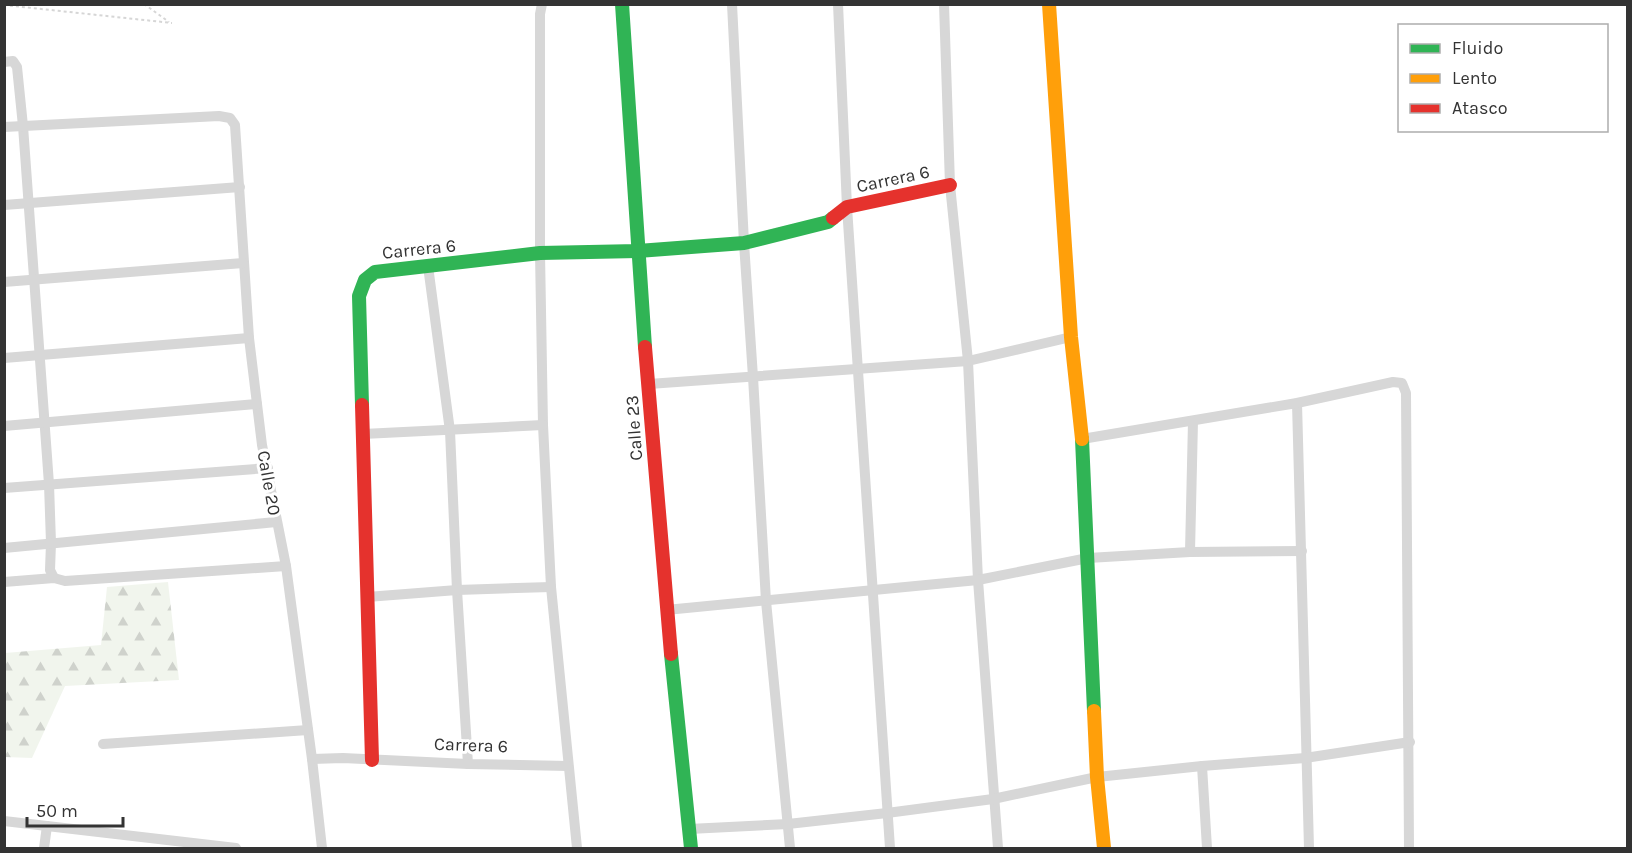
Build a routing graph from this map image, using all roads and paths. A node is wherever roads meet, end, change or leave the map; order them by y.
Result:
1 (144, 4) edge
2 (542, 4) edge
3 (622, 4) edge
4 (732, 4) edge
5 (838, 4) edge
6 (944, 4) edge
7 (1049, 4) edge
8 (4, 5) edge
9 (4, 62) edge
10 (22, 126) junction
11 (4, 127) edge
12 (950, 185) junction
13 (240, 187) junction
14 (27, 203) junction
15 (4, 205) edge
16 (847, 207) junction
17 (744, 243) junction
18 (638, 250) junction
19 (540, 253) junction
20 (243, 263) junction
21 (428, 266) junction
22 (35, 280) junction
23 (4, 282) edge
24 (249, 338) junction
25 (1071, 338) junction
26 (39, 355) junction
27 (4, 358) edge
28 (968, 361) junction
29 (858, 368) junction
30 (753, 377) junction
31 (649, 384) junction
32 (257, 404) junction
33 (1297, 404) junction
34 (1193, 421) junction
35 (45, 423) junction
36 (543, 425) junction
37 (4, 426) edge
38 (450, 431) junction
39 (363, 434) junction
40 (1082, 439) junction
41 (268, 468) junction
42 (49, 484) junction
43 (4, 488) edge
44 (276, 522) junction
45 (51, 543) junction
46 (4, 548) edge
47 (1302, 551) junction
48 (1190, 552) junction
49 (1088, 558) junction
50 (286, 566) junction
51 (54, 578) junction
52 (978, 579) junction
53 (4, 582) edge
54 (552, 587) junction
55 (457, 590) junction
56 (872, 591) junction
57 (368, 597) junction
58 (766, 601) junction
59 (666, 610) junction
60 (308, 730) junction
61 (1410, 742) junction
62 (104, 744) dead end
63 (1305, 758) junction
64 (312, 759) junction
65 (372, 760) junction
66 (468, 764) junction
67 (568, 766) junction
68 (1202, 766) junction
69 (1097, 777) junction
70 (993, 799) junction
71 (887, 813) junction
72 (4, 820) edge
73 (788, 824) junction
74 (47, 826) junction
75 (689, 829) junction
76 (44, 849) edge
77 (236, 849) edge
78 (322, 849) edge
79 (577, 849) edge
80 (691, 849) edge
81 (790, 849) edge
82 (890, 849) edge
83 (998, 849) edge
84 (1104, 849) edge
85 (1207, 849) edge
86 (1309, 849) edge
87 (1410, 849) edge

1 - 8 path
2 - 19 street
3 - 18 street, Calle 23
4 - 17 street
5 - 16 street
6 - 12 street
7 - 25 street
9 - 10 street
10 - 11 street
10 - 13 street, Calle 20
10 - 14 street
12 - 16 street, Carrera 6
12 - 28 street
13 - 14 street
13 - 20 street, Calle 20
14 - 15 street
14 - 22 street
16 - 17 street, Carrera 6
16 - 29 street
17 - 18 street, Carrera 6
17 - 30 street
18 - 19 street, Carrera 6
18 - 31 street, Calle 23
19 - 21 street, Carrera 6
19 - 36 street
20 - 22 street
20 - 24 street, Calle 20
21 - 38 street
21 - 39 street, Carrera 6
22 - 23 street
22 - 26 street
24 - 26 street
24 - 32 street, Calle 20
25 - 28 street
25 - 40 street
26 - 27 street
26 - 35 street
28 - 29 street
28 - 52 street
29 - 30 street
29 - 56 street
30 - 31 street
30 - 58 street
31 - 59 street, Calle 23
32 - 35 street
32 - 41 street, Calle 20
33 - 34 street
33 - 47 street
33 - 61 street
34 - 40 street
34 - 48 street
35 - 37 street
35 - 42 street
36 - 38 street
36 - 54 street
38 - 39 street
38 - 55 street
39 - 57 street, Carrera 6
40 - 49 street
41 - 42 street
41 - 44 street, Calle 20
42 - 43 street
42 - 45 street
44 - 45 street
44 - 50 street, Calle 20
45 - 46 street
45 - 51 street
47 - 48 street
47 - 63 street
48 - 49 street
49 - 52 street
49 - 69 street
50 - 51 street
50 - 60 street, Calle 20
51 - 53 street
52 - 56 street
52 - 70 street
54 - 55 street
54 - 67 street
55 - 57 street
55 - 66 street
56 - 58 street
56 - 71 street
57 - 65 street, Carrera 6
58 - 59 street
58 - 73 street
59 - 75 street, Calle 23
60 - 62 street
60 - 64 street, Calle 20
61 - 63 street
61 - 87 street
63 - 68 street
63 - 86 street
64 - 65 street, Carrera 6
64 - 78 street, Calle 20
65 - 66 street, Carrera 6
66 - 67 street, Carrera 6
67 - 79 street
68 - 69 street
68 - 85 street
69 - 70 street
69 - 84 street
70 - 71 street
70 - 83 street
71 - 73 street
71 - 82 street
72 - 74 street
73 - 75 street
73 - 81 street
74 - 76 street
74 - 77 street
75 - 80 street, Calle 23

